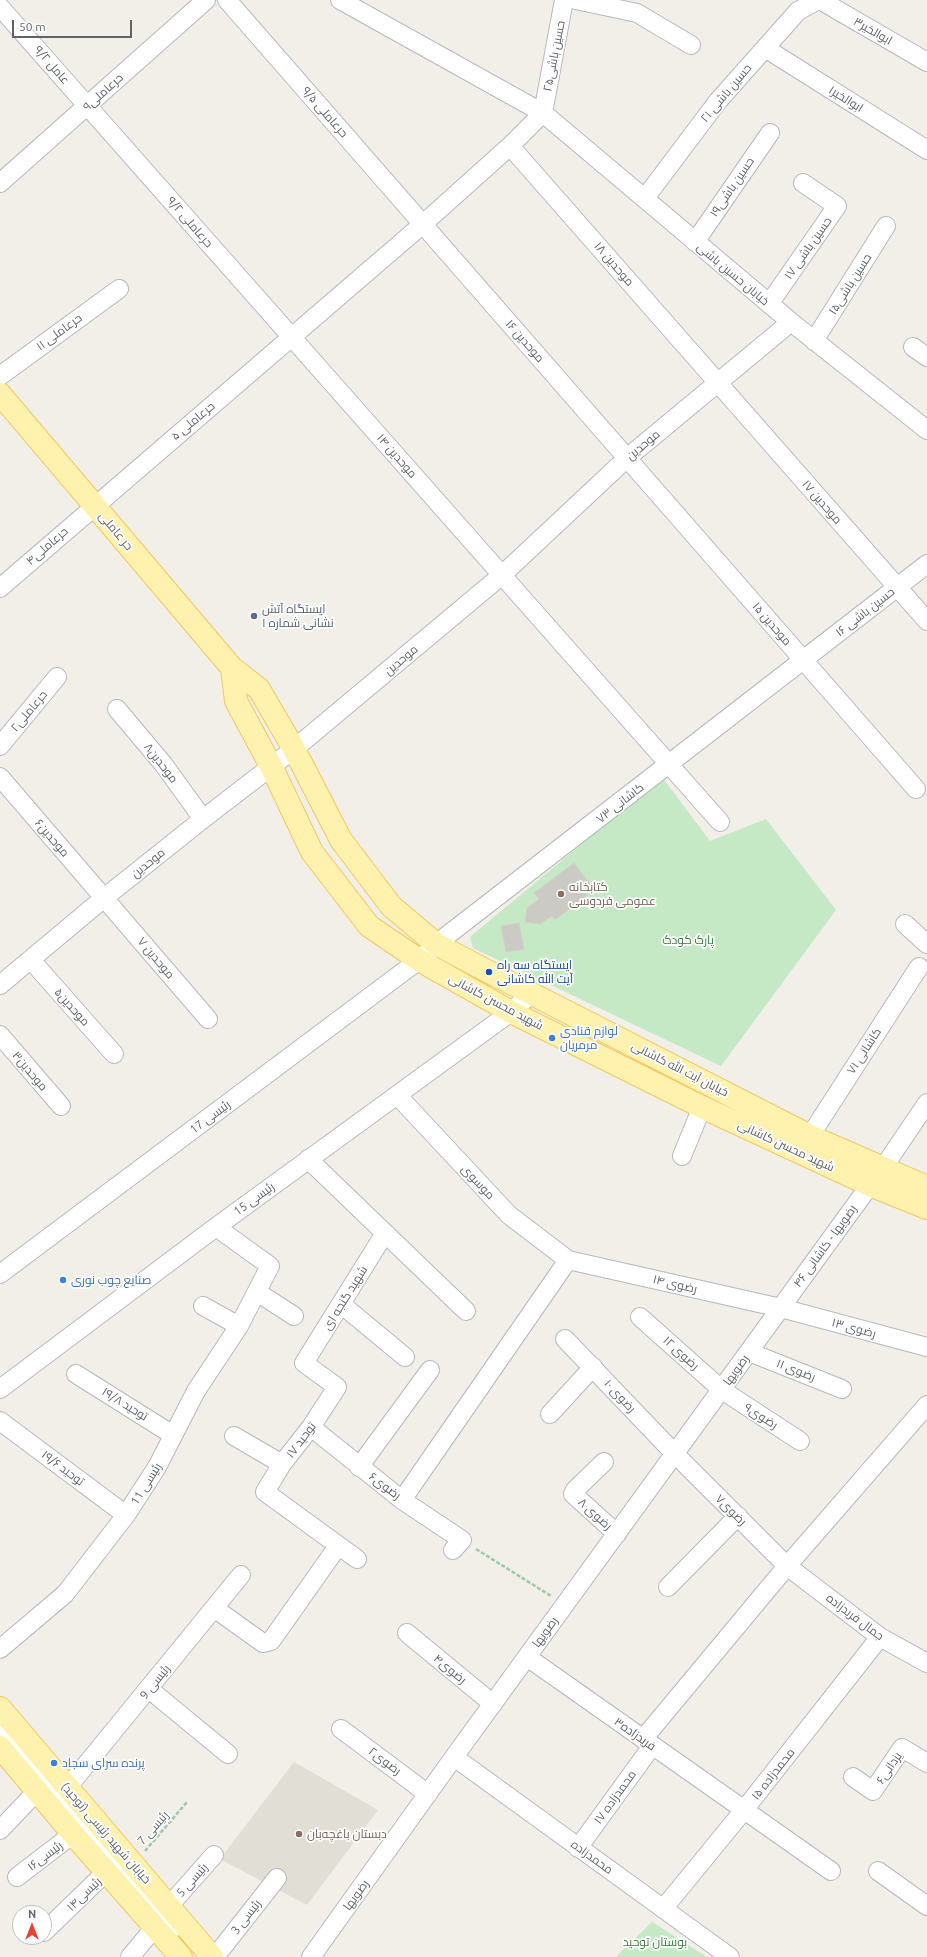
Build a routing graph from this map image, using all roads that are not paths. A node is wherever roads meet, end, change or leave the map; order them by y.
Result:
1 (206, 0) edge
2 (227, 0) edge
3 (340, 0) edge
4 (564, 0) edge
5 (576, 0) edge
6 (819, 0) edge
7 (0, 7) edge
8 (691, 46) dead end
9 (765, 48) junction
10 (927, 62) edge
11 (88, 106) junction
12 (543, 113) junction
13 (770, 133) dead end
14 (510, 146) junction
15 (927, 150) edge
16 (0, 183) edge
17 (803, 183) dead end
18 (644, 198) junction
19 (423, 224) junction
20 (886, 226) dead end
21 (695, 242) junction
22 (119, 289) dead end
23 (769, 304) junction
24 (791, 322) junction
25 (292, 338) junction
26 (814, 341) junction
27 (0, 376) edge
28 (718, 382) junction
29 (0, 394) edge
30 (927, 430) edge
31 (627, 458) junction
32 (94, 505) junction
33 (927, 564) edge
34 (502, 575) junction
35 (898, 587) junction
36 (0, 588) edge
37 (927, 621) edge
38 (803, 660) junction
39 (232, 668) junction
40 (57, 677) dead end
41 (117, 709) dead end
42 (0, 746) edge
43 (294, 749) junction
44 (670, 765) junction
45 (272, 768) junction
46 (0, 777) edge
47 (916, 789) dead end
48 (203, 819) junction
49 (720, 822) dead end
50 (104, 898) junction
51 (905, 924) dead end
52 (436, 944) junction
53 (927, 944) edge
54 (30, 960) junction
55 (419, 960) junction
56 (919, 967) dead end
57 (0, 985) edge
58 (532, 993) junction
59 (511, 1012) junction
60 (208, 1019) dead end
61 (0, 1035) edge
62 (114, 1054) dead end
63 (397, 1095) junction
64 (927, 1103) edge
65 (61, 1106) dead end
66 (702, 1107) junction
67 (810, 1136) junction
68 (682, 1156) dead end
69 (308, 1160) junction
70 (876, 1176) junction
71 (927, 1187) edge
72 (927, 1208) edge
73 (216, 1227) junction
74 (385, 1233) junction
75 (568, 1260) junction
76 (0, 1274) edge
77 (257, 1292) junction
78 (341, 1304) junction
79 (203, 1306) dead end
80 (781, 1308) junction
81 (466, 1311) dead end
82 (294, 1316) dead end
83 (640, 1317) dead end
84 (239, 1326) junction
85 (565, 1339) dead end
86 (927, 1347) edge
87 (749, 1352) junction
88 (405, 1357) dead end
89 (304, 1363) joint
90 (593, 1367) junction
91 (430, 1370) dead end
92 (76, 1374) dead end
93 (0, 1389) edge
94 (842, 1389) dead end
95 (722, 1390) junction
96 (927, 1406) edge
97 (550, 1414) dead end
98 (0, 1421) edge
99 (311, 1427) junction
100 (174, 1435) junction
101 (234, 1436) dead end
102 (800, 1441) dead end
103 (675, 1454) junction
104 (604, 1462) dead end
105 (282, 1464) junction
106 (359, 1467) junction
107 (402, 1500) junction
108 (126, 1515) junction
109 (738, 1516) junction
110 (617, 1534) junction
111 (458, 1545) road end
112 (338, 1546) junction
113 (357, 1559) dead end
114 (788, 1566) junction
115 (241, 1575) dead end
116 (668, 1587) dead end
117 (214, 1608) junction
118 (407, 1633) dead end
119 (880, 1637) junction
120 (0, 1649) edge
121 (527, 1657) junction
122 (927, 1663) edge
123 (149, 1689) junction
124 (493, 1704) junction
125 (0, 1708) edge
126 (342, 1729) dead end
127 (0, 1730) edge
128 (648, 1743) junction
129 (0, 1746) edge
130 (228, 1754) dead end
131 (454, 1757) junction
132 (927, 1763) edge
133 (853, 1776) dead end
134 (67, 1788) junction
135 (37, 1791) junction
136 (428, 1794) junction
137 (744, 1810) junction
138 (0, 1830) edge
139 (73, 1834) junction
140 (578, 1848) junction
141 (214, 1855) dead end
142 (831, 1871) dead end
143 (878, 1871) dead end
144 (106, 1872) junction
145 (17, 1877) dead end
146 (277, 1878) dead end
147 (169, 1906) junction
148 (927, 1906) edge
149 (663, 1909) junction
150 (52, 1924) edge
151 (155, 1927) junction
152 (130, 1957) edge
153 (181, 1957) edge
154 (199, 1957) edge
155 (213, 1957) edge
156 (311, 1957) edge
157 (730, 1957) edge

1 - 11 street, حرعاملی۹
2 - 19 street, حرعاملی ۹/۵
3 - 12 street, خیابان حسین باشی
4 - 12 street, حسین باشی۲۵
5 - 8 street
6 - 9 street, حسین باشی ۲۱
6 - 10 street, ابوالخیر۳
7 - 11 street, عامل ۹/۲
9 - 15 street, ابوالخیر۱
9 - 18 street, حسین باشی ۲۱
11 - 16 street, حرعاملی۹
11 - 25 street, حرعاملی ۹/۲
12 - 14 street, حرعاملی ۵
12 - 18 street, خیابان حسین باشی
13 - 21 street, حسین باشی۱۹
14 - 19 street, حرعاملی ۵
14 - 28 street, موحدین ۱۸
17 - 23 street, حسین باشی ۱۷
18 - 21 street, خیابان حسین باشی
19 - 25 street, حرعاملی ۵
19 - 31 street, موحدین ۱۶
20 - 26 street, حسین باشی۱۵
21 - 23 street, خیابان حسین باشی
22 - 27 street, حرعاملی ۱۱
23 - 24 street, خیابان حسین باشی
24 - 26 street, خیابان حسین باشی
24 - 28 street, موحدین
25 - 32 street, حرعاملی ۵
25 - 34 street, موحدین ۱۴
26 - 30 street, خیابان حسین باشی
28 - 31 street, موحدین
28 - 35 street, موحدین ۱۷
29 - 32 main road, حر عاملی
31 - 34 street, موحدین
31 - 38 street, موحدین ۱۵
32 - 36 street, حرعاملی۴
32 - 39 main road, حر عاملی
33 - 35 street, حسین باشی ۱۶
34 - 43 street, موحدین
34 - 44 street, موحدین ۱۴
35 - 37 street, موحدین ۱۷
35 - 38 street, حسین باشی ۱۶
38 - 44 street, کاشانی ۷۳
38 - 47 street, موحدین ۱۵
39 - 43 main road, حر عاملی
39 - 45 main road
40 - 42 street, حرعاملی۲
41 - 48 street, موحدین۸
43 - 45 street, موحدین
43 - 52 main road
44 - 49 street, موحدین ۱۴
44 - 52 street, کاشانی ۷۳
45 - 48 street, موحدین
45 - 55 main road, شهید محسن کاشانی
46 - 50 street, موحدین۶
48 - 50 street, موحدین
50 - 54 street, موحدین
50 - 60 street, موحدین ۷
51 - 53 street
52 - 55 street, کاشانی ۷۳
52 - 58 main road, خیابان آیت الله کاشانی
54 - 57 street, موحدین
54 - 62 street, موحدین۵
55 - 59 main road, شهید محسن کاشانی
55 - 76 street, رئیسی 17
56 - 67 street, کاشانی ۷۱
58 - 59 street, رئیسی 15
58 - 67 main road, خیابان آیت الله کاشانی
59 - 63 street, رئیسی 15
59 - 66 main road, شهید محسن کاشانی
61 - 65 street, موحدین۳
63 - 69 street, رئیسی 15
63 - 75 street, موسوی
64 - 70 street, رضویها - کاشانی ۴۶
66 - 68 street
66 - 70 main road, شهید محسن کاشانی
67 - 70 main road, خیابان آیت الله کاشانی
69 - 73 street, رئیسی 15
69 - 74 street
70 - 71 main road, خیابان آیت الله کاشانی
70 - 72 main road, شهید محسن کاشانی
70 - 80 street, رضویها - کاشانی ۴۶
73 - 77 street, رئیسی 11
73 - 93 street, رئیسی 15
74 - 78 street, شهید گنجه ای
74 - 81 street
75 - 80 street, رضوی ۱۴
75 - 107 street
77 - 82 street
77 - 84 street, رئیسی 11
78 - 88 street
78 - 89 street, شهید گنجه ای
79 - 84 street
80 - 86 street, رضوی ۱۳
80 - 87 street, رضویها
83 - 95 street, رضوی ۱۲
84 - 100 street, رئیسی 11
85 - 90 street, رضوی ۱۰
87 - 94 street, رضوی ۱۱
87 - 95 street, رضویها
89 - 99 street, توحید ۱۷
90 - 97 street
90 - 103 street, رضوی ۱۰
91 - 106 street
92 - 100 street, توحید ۱۹/۸
95 - 102 street, رضوی۹
95 - 103 street, رضویها
96 - 114 street, محمدزاده ۱۷
98 - 108 street, توحید ۱۹/۶
99 - 105 street, توحید ۱۷
99 - 106 street, رضوی۶
100 - 108 street, رئیسی 11
101 - 105 street
103 - 109 street, رضوی۷
103 - 110 street, رضویها
104 - 110 street, رضوی ۸
105 - 112 street, توحید ۱۷
106 - 107 street, رضوی۶
107 - 111 street, رضوی۶
108 - 120 street, رئیسی 11
109 - 114 street, رضوی۷
109 - 116 street
110 - 121 street, رضویها
112 - 113 street
112 - 117 street
114 - 119 street, جمال فریدزاده
114 - 128 street, محمدزاده ۱۷
115 - 117 street, رئیسی 9
117 - 123 street, رئیسی 9
118 - 124 street, رضوی۴
119 - 122 street, جمال فریدزاده
119 - 137 street, محمدزاده ۱۵
121 - 124 street, رضویها
121 - 128 street, فریدزاده۳
123 - 130 street
123 - 134 street, رئیسی 9
124 - 131 street, رضویها
125 - 134 main road, خیابان شهید رئیسی (توحید)
126 - 136 street, رضوی۲
127 - 154 street
128 - 137 street, فریدزاده۳
128 - 140 street, محمدزاده ۱۷
129 - 135 main road, خیابان شهید رئیسی (توحید)
131 - 136 street, رضویها
131 - 140 street, محمدزاده
132 - 133 street, یزدانی۶
134 - 147 main road, خیابان شهید رئیسی (توحید)
135 - 138 street
135 - 139 main road, خیابان شهید رئیسی (توحید)
136 - 156 street, رضویها
137 - 142 street, فریدزاده۳
137 - 149 street, محمدزاده ۱۵
139 - 144 main road, خیابان شهید رئیسی (توحید)
139 - 145 street, رئیسی۱۶
140 - 149 street, محمدزاده
141 - 147 street, رئیسی 5
143 - 148 street
144 - 150 street, رئیسی۱۴
144 - 151 main road, خیابان شهید رئیسی (توحید)
146 - 155 street, رئیسی 3
147 - 155 main road, خیابان شهید رئیسی (توحید)
149 - 157 street, محمدزاده
151 - 152 street
151 - 153 main road, خیابان شهید رئیسی (توحید)

